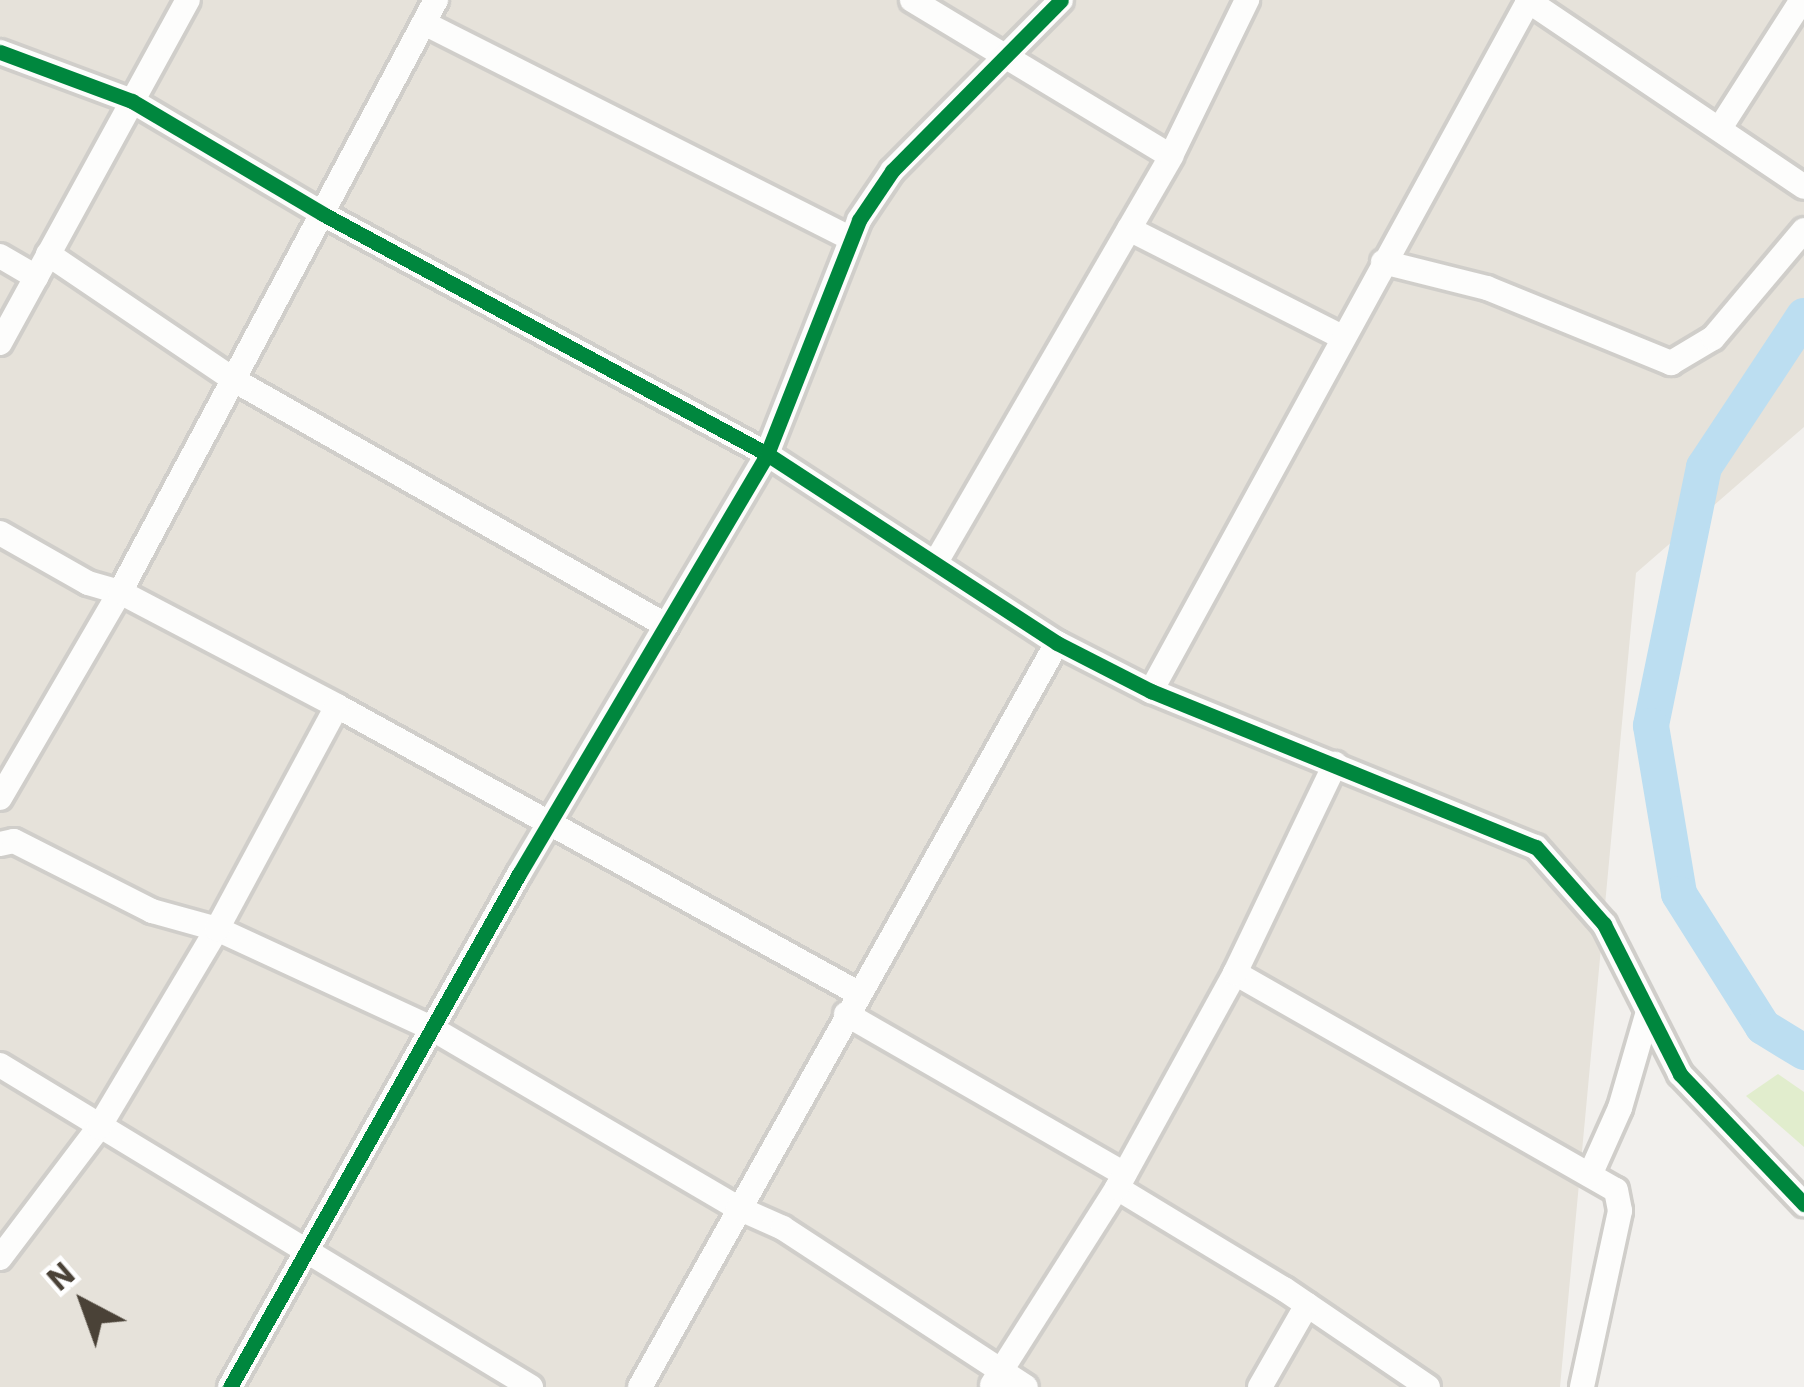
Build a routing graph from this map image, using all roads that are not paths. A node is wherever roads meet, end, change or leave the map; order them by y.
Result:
1 (188, 0) edge
2 (912, 0) edge
3 (1061, 0) edge
4 (1247, 0) edge
5 (1528, 0) edge
6 (1802, 0) edge
7 (430, 11) edge
8 (0, 52) edge
9 (1004, 53) junction
10 (132, 101) junction
11 (1720, 128) junction
12 (1172, 156) junction
13 (1804, 187) edge
14 (322, 214) junction
15 (1129, 229) junction
16 (1804, 230) edge
17 (852, 239) junction
18 (48, 254) junction
19 (0, 256) edge
20 (1383, 262) junction
21 (36, 278) junction
22 (1342, 337) junction
23 (0, 343) edge
24 (234, 380) junction
25 (767, 454) junction
26 (0, 533) edge
27 (936, 562) junction
28 (120, 592) junction
29 (666, 626) junction
30 (1058, 643) junction
31 (1150, 692) junction
32 (337, 706) junction
33 (1335, 764) junction
34 (0, 798) edge
35 (550, 822) junction
36 (0, 844) edge
37 (217, 929) junction
38 (1235, 973) junction
39 (852, 1004) junction
40 (1647, 1015) junction
41 (431, 1028) junction
42 (0, 1065) edge
43 (99, 1127) junction
44 (1590, 1175) junction
45 (1121, 1181) junction
46 (1804, 1204) edge
47 (738, 1208) junction
48 (303, 1253) junction
49 (0, 1258) edge
50 (1307, 1305) junction
51 (996, 1381) edge
52 (230, 1387) edge
53 (531, 1387) edge
54 (640, 1387) edge
55 (1026, 1387) edge
56 (1260, 1387) edge
57 (1428, 1387) edge
58 (1582, 1387) edge

1 - 10 street
2 - 9 street
3 - 9 street
4 - 12 street
5 - 11 street
5 - 20 street
6 - 11 street
7 - 14 street
7 - 17 street
8 - 10 street
9 - 12 street
9 - 17 street
10 - 14 street
10 - 18 street
11 - 13 street
12 - 15 street
14 - 24 street
14 - 25 street
15 - 22 street
15 - 27 street
16 - 20 street
17 - 25 street
18 - 21 street
18 - 24 street
19 - 21 street
20 - 22 street
21 - 23 street
22 - 31 street
24 - 28 street
24 - 29 street
25 - 27 street
25 - 29 street
26 - 28 street
27 - 30 street
28 - 32 street
28 - 34 street
29 - 35 street
30 - 31 street
30 - 39 street
31 - 33 street
32 - 35 street
32 - 37 street
33 - 38 street
33 - 40 street
35 - 39 street
35 - 41 street
36 - 37 street
37 - 41 street
37 - 43 street
38 - 44 street
38 - 45 street
39 - 45 street
39 - 47 street
40 - 44 street
40 - 46 street
41 - 47 street
41 - 48 street
42 - 43 street
43 - 48 street
43 - 49 street
44 - 58 street
45 - 50 street
45 - 51 street
47 - 51 street
47 - 54 street
48 - 52 street
48 - 53 street
50 - 56 street
50 - 57 street
51 - 55 street

